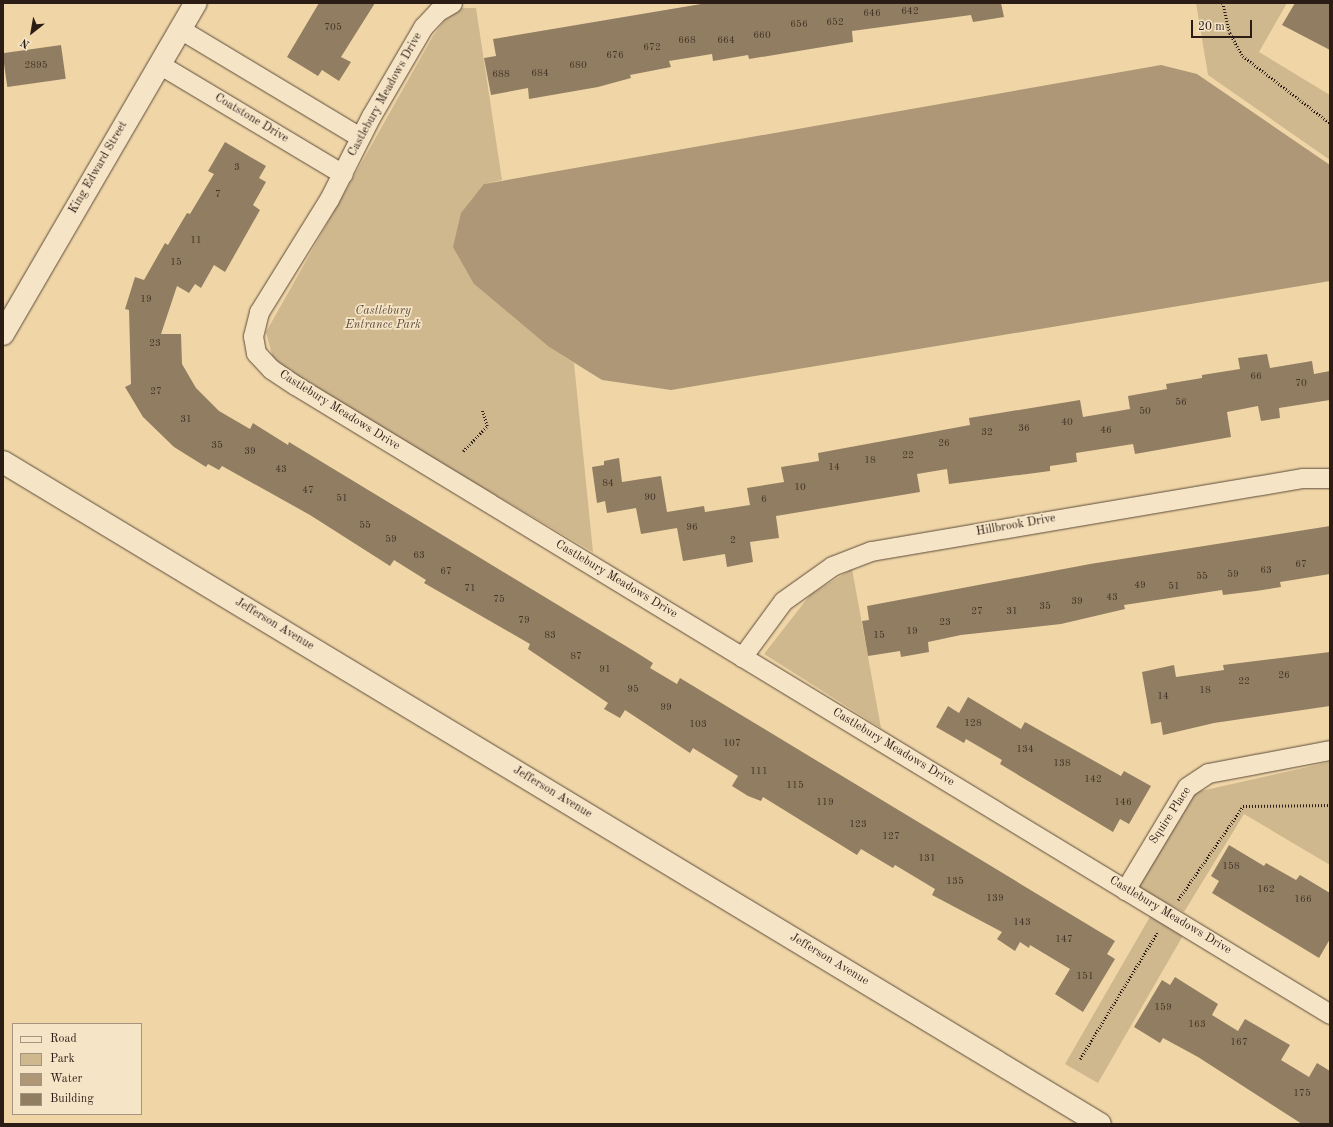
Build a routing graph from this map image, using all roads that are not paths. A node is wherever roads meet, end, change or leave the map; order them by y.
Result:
1 (196, 3) edge
2 (452, 3) edge
3 (180, 30) junction
4 (159, 64) junction
5 (360, 137) junction
6 (342, 174) junction
7 (3, 334) edge
8 (3, 462) edge
9 (1330, 478) edge
10 (742, 657) junction
11 (1330, 750) edge
12 (1126, 890) junction
13 (1330, 1014) edge
14 (1100, 1124) edge

1 - 3 street, King Edward Street
2 - 5 street, Castlebury Meadows Drive
3 - 4 street, King Edward Street
3 - 5 street
4 - 6 street, Coatstone Drive
4 - 7 street, King Edward Street
5 - 6 street, Castlebury Meadows Drive
6 - 10 street, Castlebury Meadows Drive
8 - 14 street, Jefferson Avenue
9 - 10 street, Hillbrook Drive
10 - 12 street, Castlebury Meadows Drive
11 - 12 street, Squire Place
12 - 13 street, Castlebury Meadows Drive

